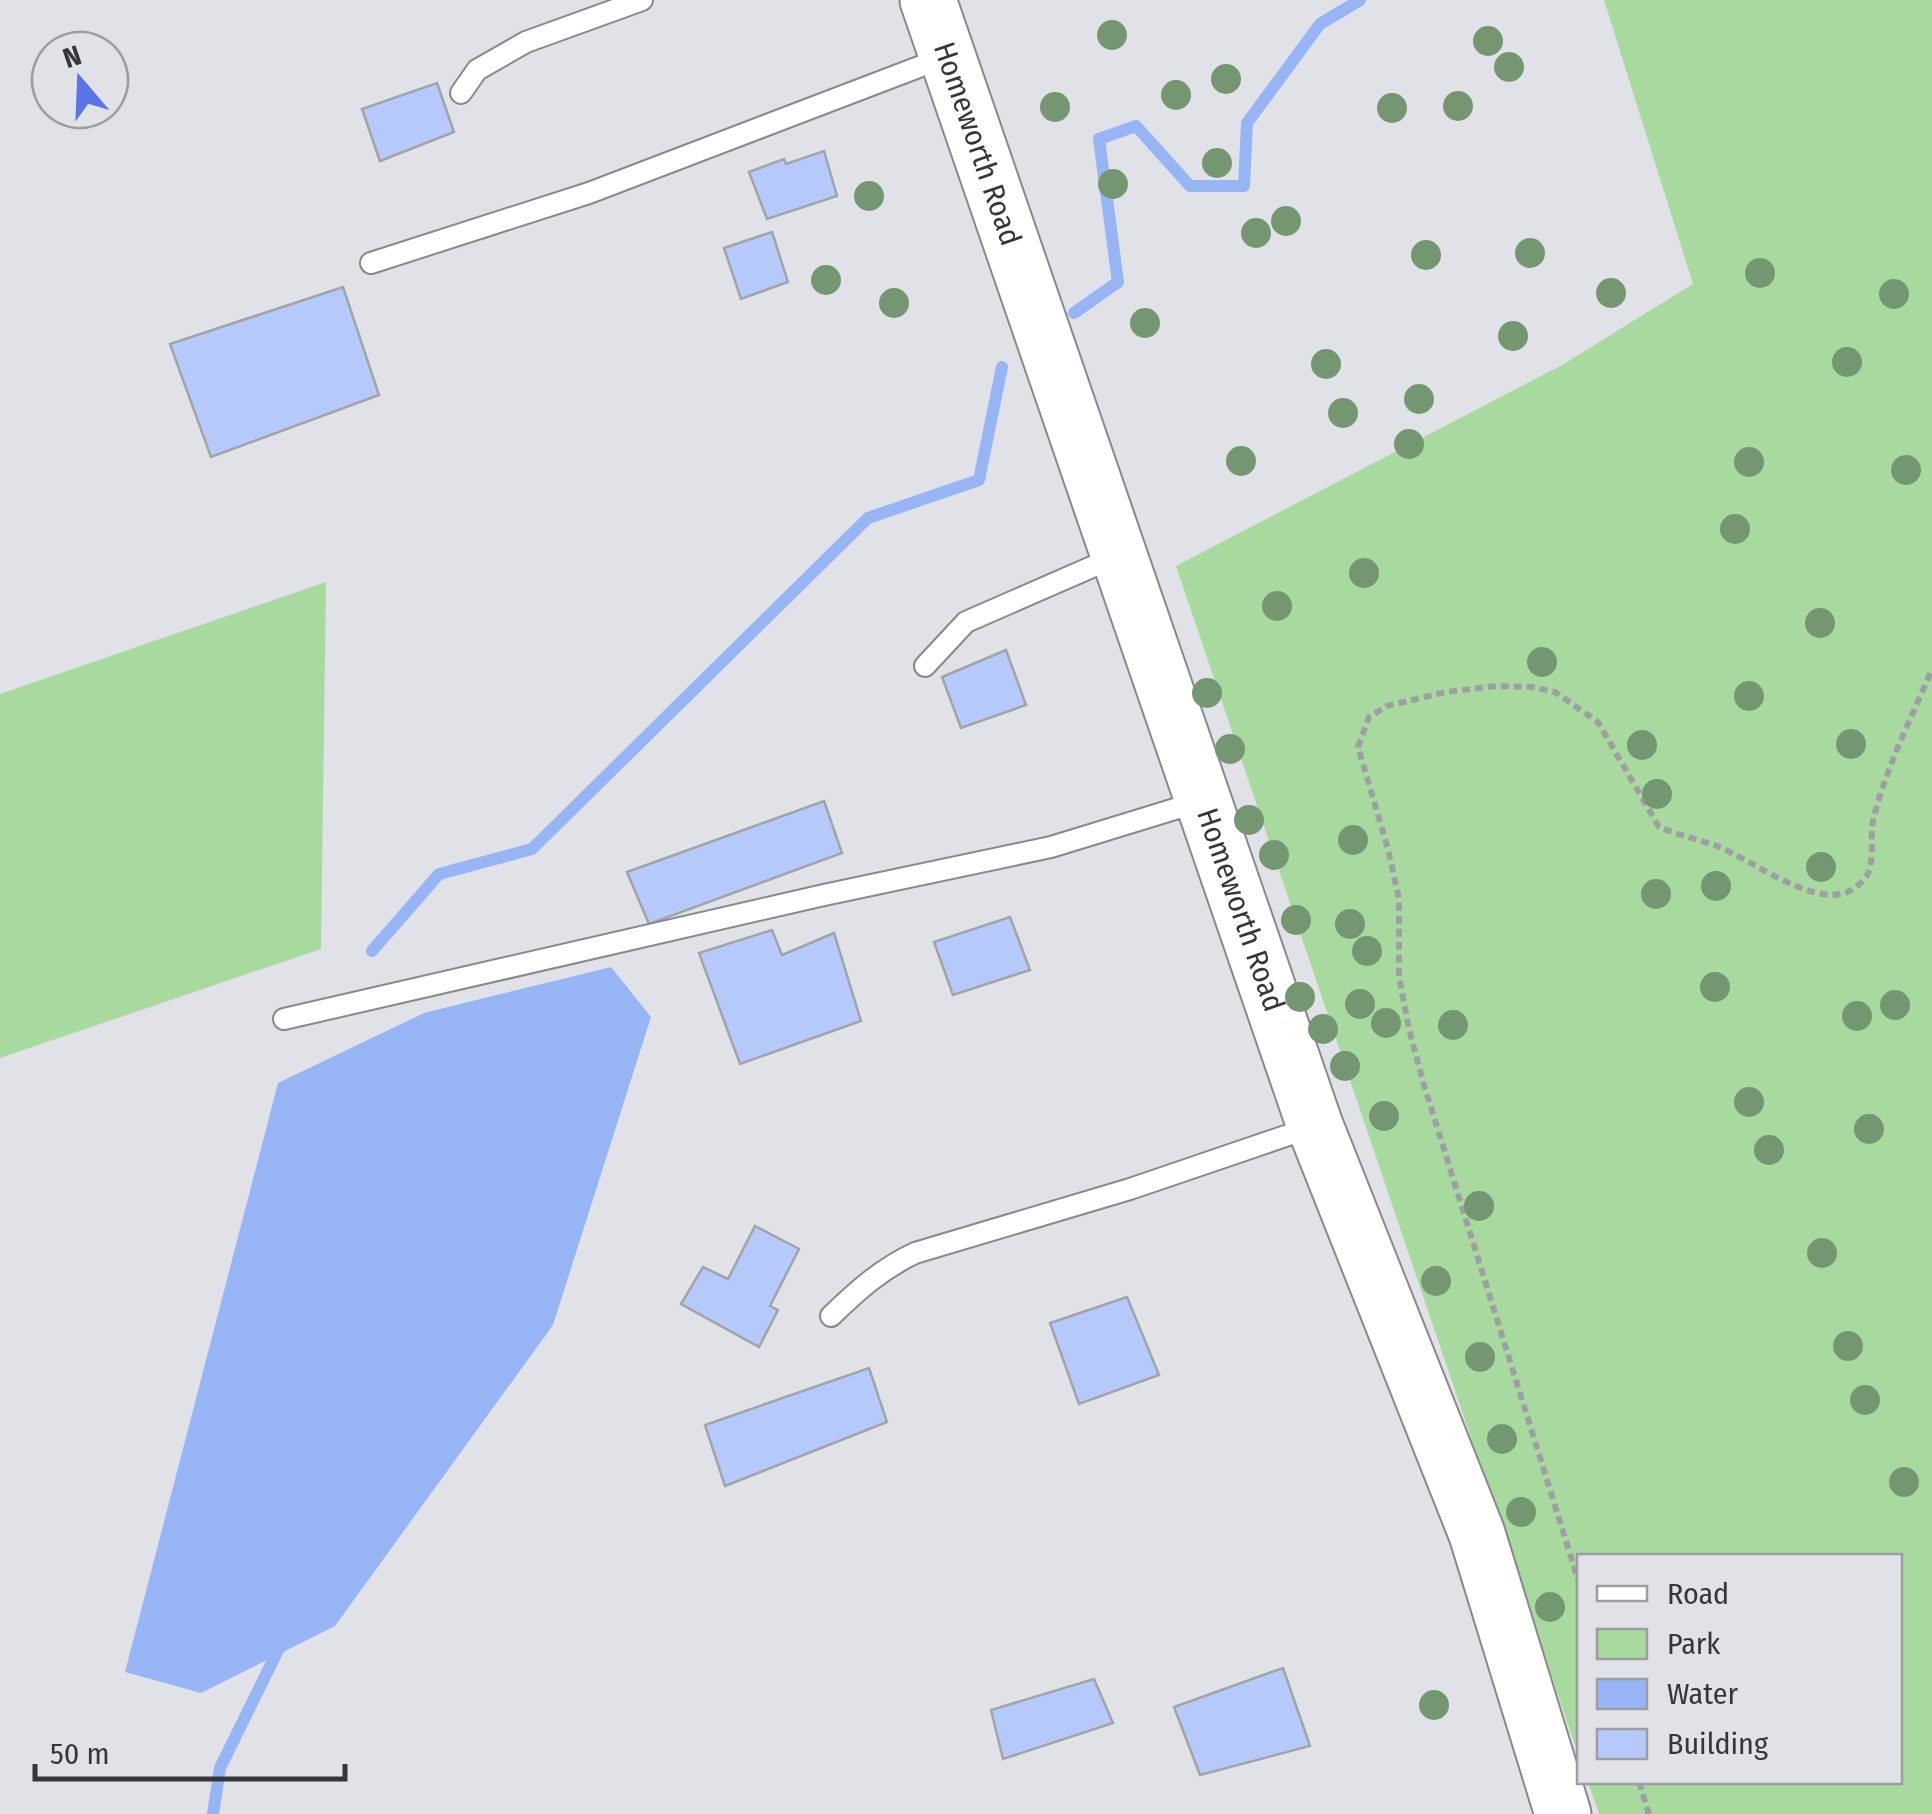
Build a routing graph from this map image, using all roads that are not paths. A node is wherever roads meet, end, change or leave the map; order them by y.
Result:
1 (642, 0) edge
2 (928, 0) edge
3 (947, 56) junction
4 (461, 94) dead end
5 (371, 263) dead end
6 (1119, 555) junction
7 (925, 666) dead end
8 (1204, 800) junction
9 (284, 1019) dead end
10 (1316, 1126) junction
11 (831, 1316) dead end
12 (1563, 1814) edge

1 - 4 lane
2 - 3 street, Homeworth Road
3 - 5 lane
3 - 6 street, Homeworth Road
6 - 7 lane
6 - 8 street, Homeworth Road
8 - 9 lane
8 - 10 street, Homeworth Road
10 - 11 lane
10 - 12 street, Homeworth Road

